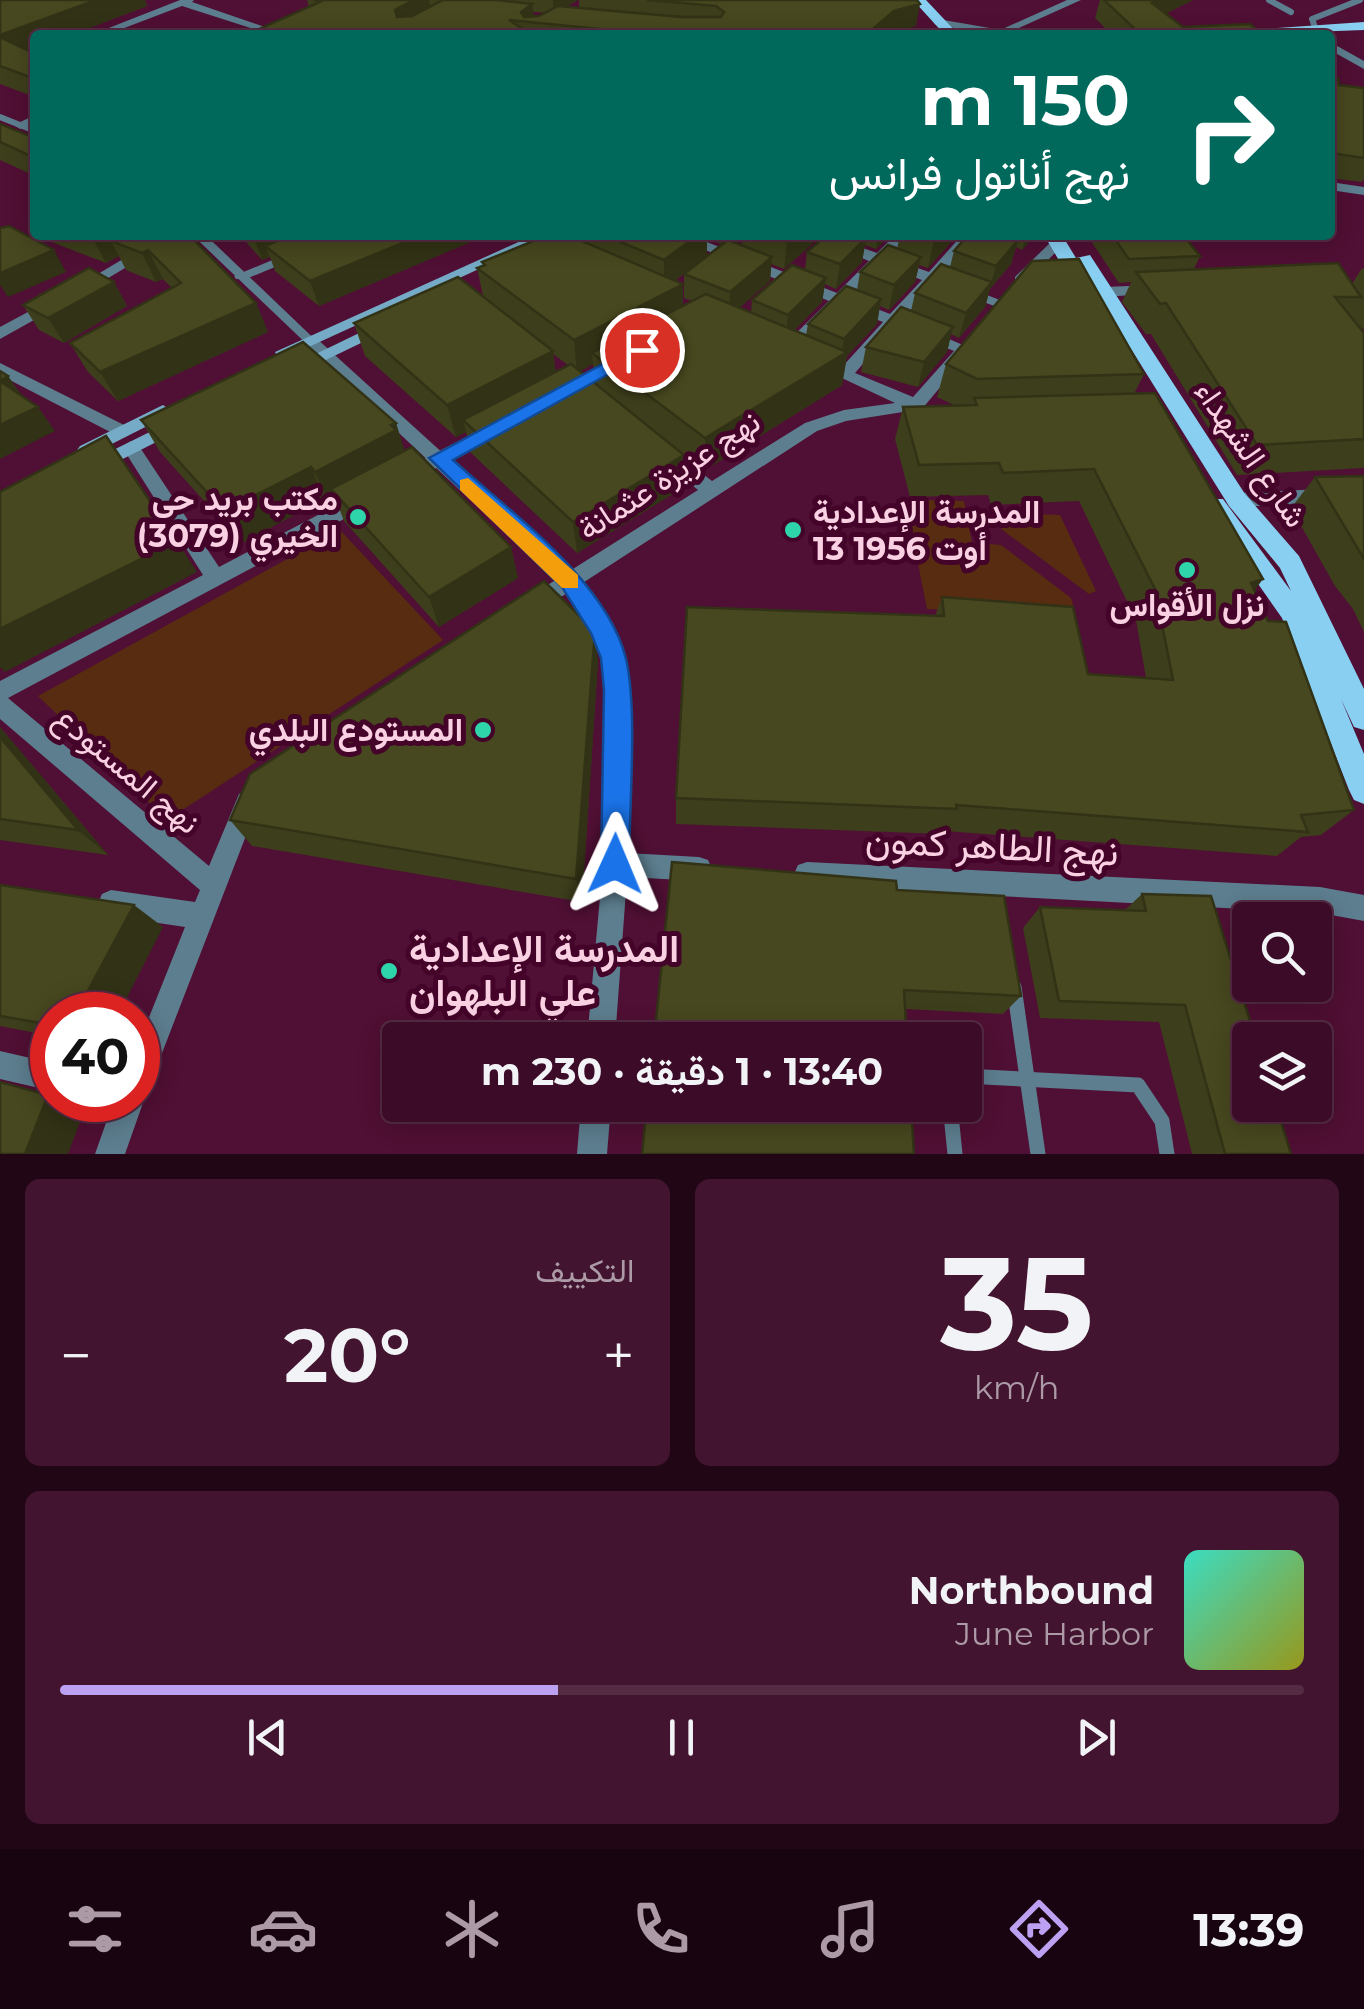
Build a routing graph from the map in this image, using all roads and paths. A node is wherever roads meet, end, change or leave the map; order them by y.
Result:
1 (1076, 0) edge
2 (1269, 0) edge
3 (1360, 0) edge
4 (186, 2) edge
5 (1291, 12) dead end
6 (928, 17) edge
7 (1364, 29) edge
8 (110, 30) edge
9 (267, 30) edge
10 (982, 30) edge
11 (1007, 30) edge
12 (1320, 30) edge
13 (1335, 31) edge
14 (1335, 48) edge
15 (1364, 66) edge
16 (0, 118) edge
17 (30, 121) edge
18 (20, 125) junction
19 (30, 130) edge
20 (1335, 187) edge
21 (1364, 190) edge
22 (164, 240) edge
23 (204, 240) edge
24 (332, 240) edge
25 (535, 240) edge
26 (694, 240) edge
27 (831, 240) edge
28 (837, 240) edge
29 (898, 240) edge
30 (967, 240) edge
31 (1057, 240) edge
32 (1061, 240) edge
33 (1062, 240) edge
34 (565, 242) edge
35 (730, 250) junction
36 (816, 254) edge
37 (879, 259) junction
38 (710, 266) edge
39 (801, 267) edge
40 (241, 276) junction
41 (933, 278) junction
42 (787, 280) junction
43 (1164, 290) edge
44 (773, 292) edge
45 (1104, 292) junction
46 (840, 301) junction
47 (894, 322) junction
48 (983, 326) junction
49 (0, 334) edge
50 (309, 340) junction
51 (326, 352) junction
52 (258, 365) edge
53 (0, 368) edge
54 (846, 374) junction
55 (273, 378) edge
56 (173, 406) edge
57 (925, 409) junction
58 (202, 412) edge
59 (510, 422) edge
60 (126, 439) junction
61 (654, 444) edge
62 (439, 458) junction
63 (76, 466) edge
64 (712, 492) junction
65 (1364, 494) edge
66 (1237, 500) junction
67 (216, 580) junction
68 (570, 581) junction
69 (522, 612) edge
70 (0, 692) edge
71 (0, 705) edge
72 (1364, 718) edge
73 (260, 790) edge
74 (1364, 790) edge
75 (615, 864) junction
76 (730, 870) edge
77 (788, 873) edge
78 (213, 885) junction
79 (88, 900) edge
80 (1364, 908) edge
81 (199, 916) junction
82 (1010, 962) edge
83 (160, 1020) edge
84 (602, 1022) edge
85 (0, 1064) edge
86 (30, 1072) edge
87 (982, 1077) edge
88 (1027, 1078) junction
89 (122, 1122) edge
90 (595, 1122) edge
91 (952, 1122) edge
92 (110, 1154) edge
93 (592, 1154) edge
94 (955, 1154) edge
95 (1038, 1154) edge
96 (1167, 1154) edge

1 - 11 street
2 - 5 lane
3 - 12 lane
4 - 8 street
4 - 9 street
6 - 10 lane
7 - 13 main road
14 - 15 street
16 - 18 lane
17 - 18 street
18 - 19 lane
20 - 21 street
22 - 49 street
23 - 40 lane
24 - 40 street
25 - 50 main road
26 - 35 street
27 - 36 street
28 - 37 street
29 - 37 street
30 - 41 street
31 - 48 street
32 - 74 main road, شارع الشهداء
33 - 45 main road, شارع الشهداء
34 - 51 main road
35 - 38 street
35 - 42 street
37 - 41 street
37 - 46 street
39 - 42 street
40 - 50 lane
41 - 47 street
41 - 48 street
42 - 44 street
42 - 46 street
43 - 45 street
45 - 66 main road, شارع الشهداء
46 - 47 street
46 - 54 street
47 - 48 street
47 - 54 street
48 - 57 street
50 - 51 street
50 - 52 main road
51 - 55 main road
51 - 62 street
53 - 60 street
54 - 57 street
56 - 60 main road
57 - 64 street, نهج عزيزة عثمانة
58 - 60 main road
59 - 62 street
60 - 63 main road
60 - 67 street
61 - 64 street
62 - 67 street
62 - 68 street
64 - 68 street, نهج عزيزة عثمانة
65 - 66 street
66 - 72 main road, شارع الشهداء
67 - 70 street
68 - 69 street, نهج عزيزة عثمانة
68 - 75 street
71 - 78 street, نهج المستودع
73 - 78 street
75 - 76 street
75 - 84 street
77 - 80 street, نهج الطاهر كمون
78 - 81 street
79 - 81 street
81 - 83 street
82 - 88 lane
85 - 86 street
87 - 88 lane
88 - 95 lane
88 - 96 lane
89 - 92 street
90 - 93 street
91 - 94 lane

